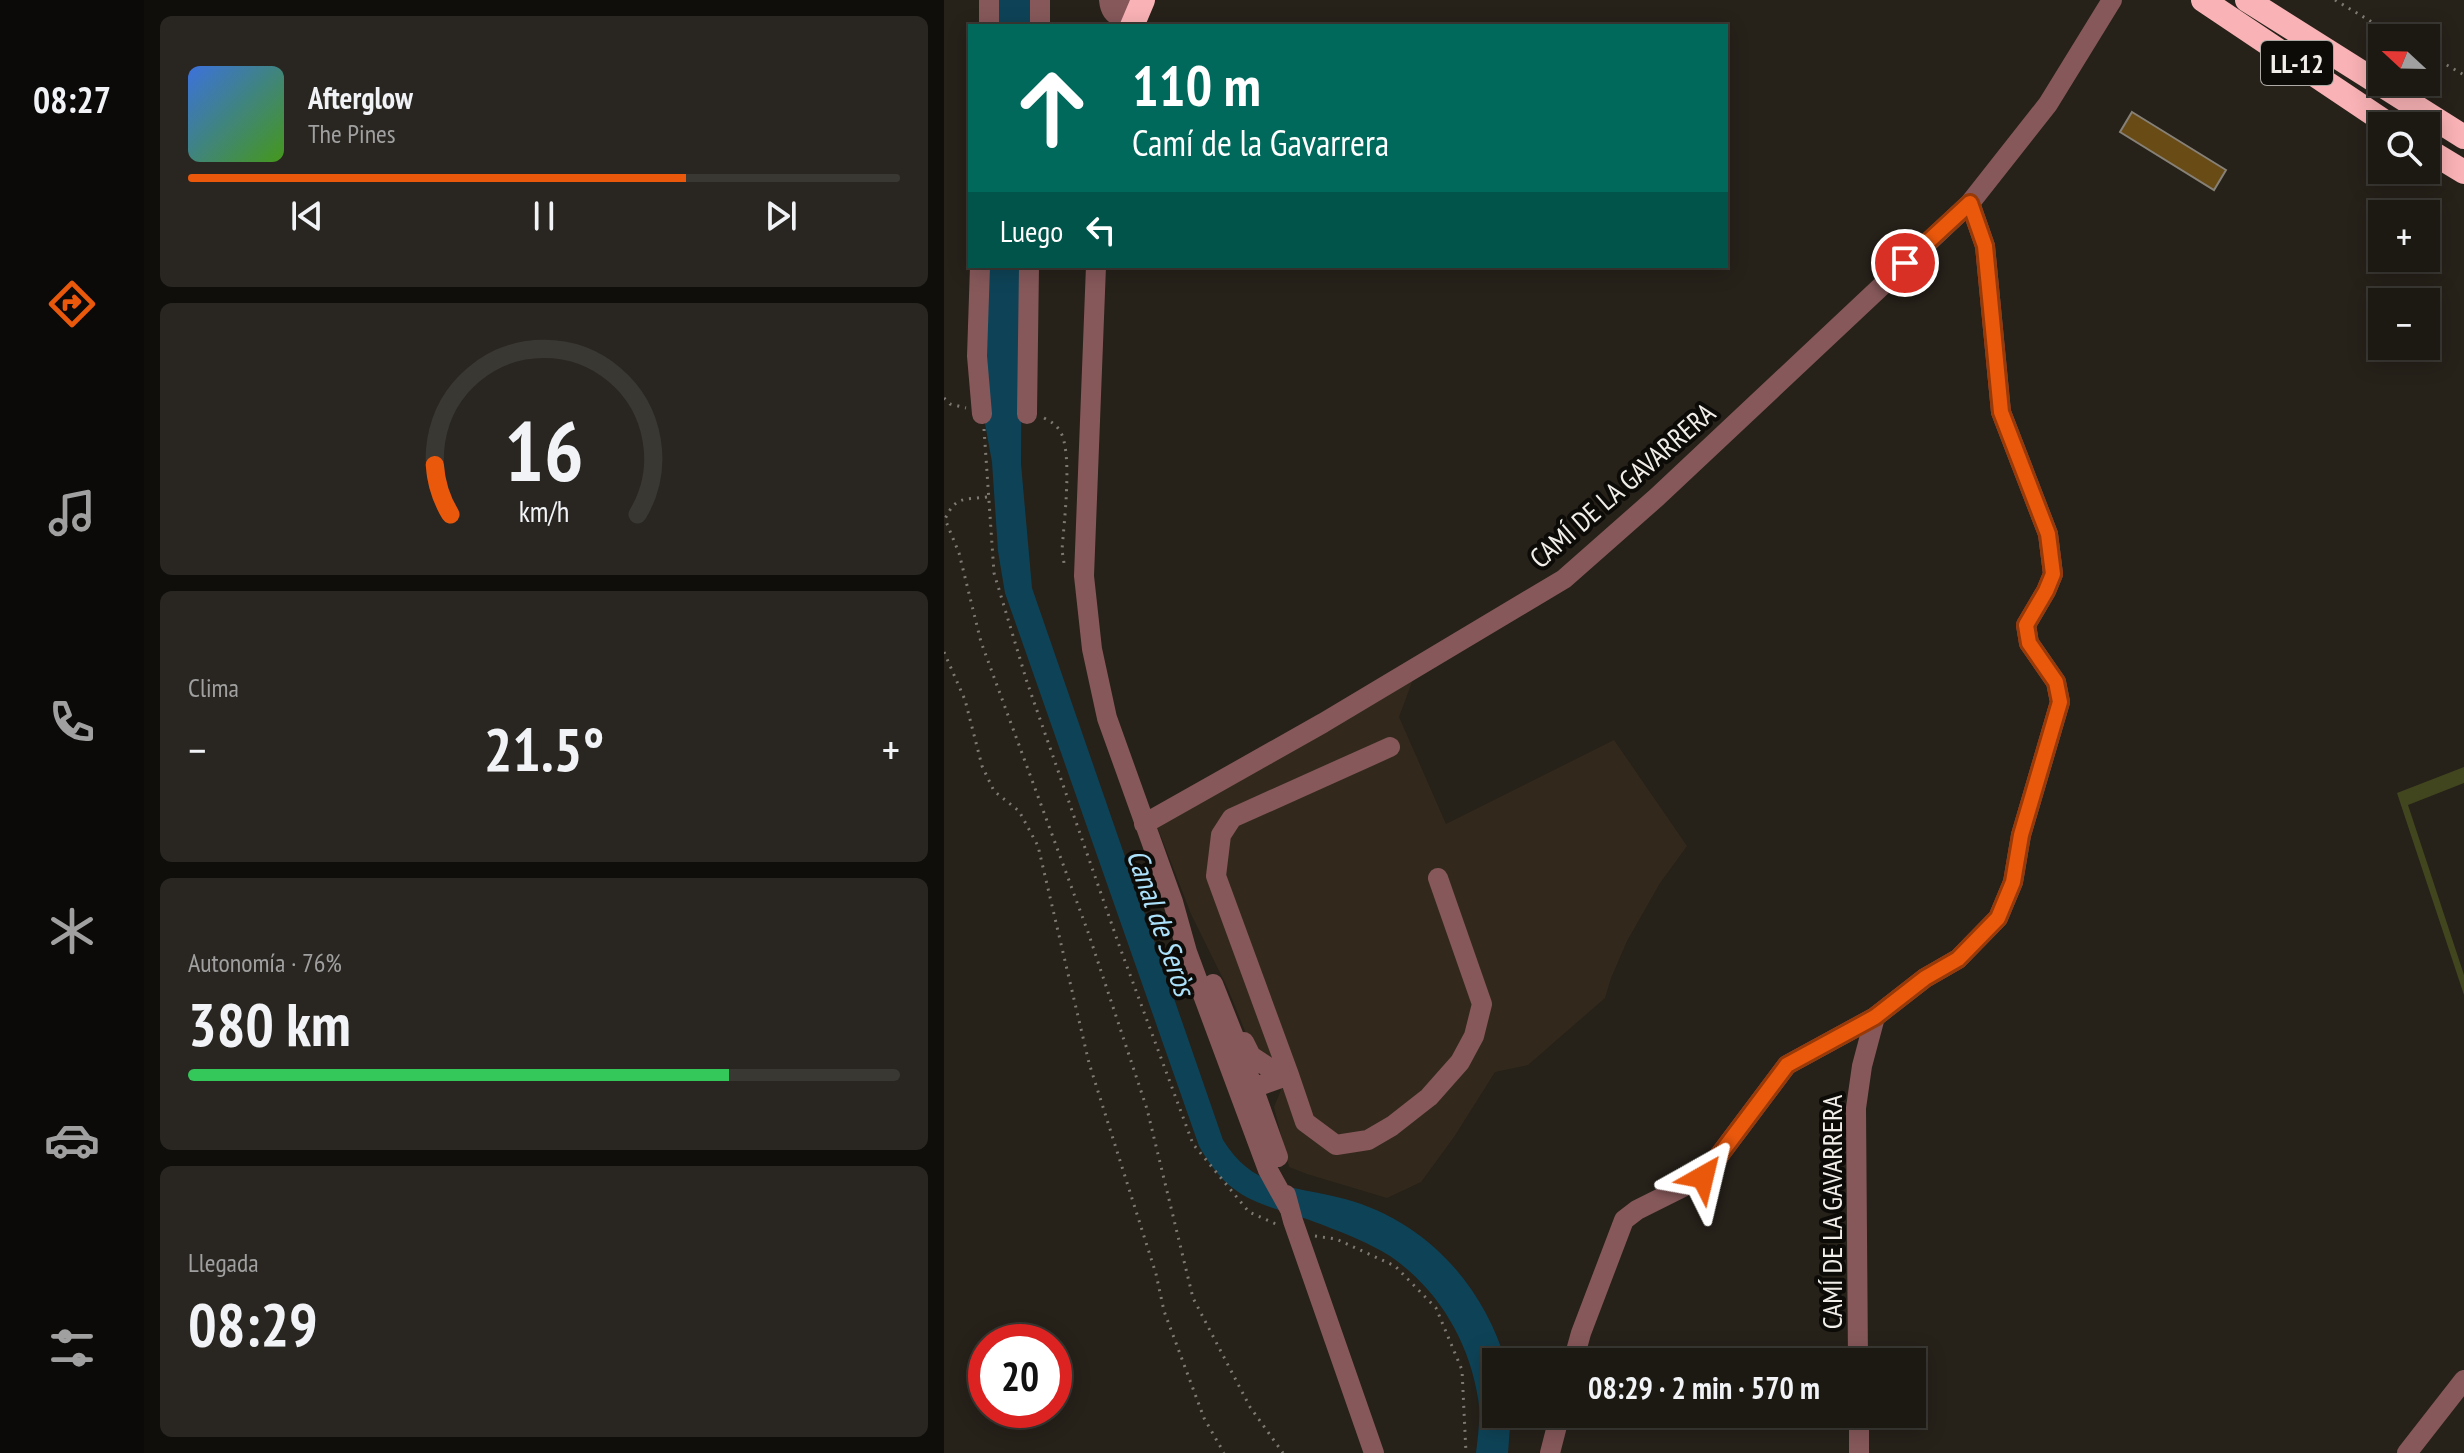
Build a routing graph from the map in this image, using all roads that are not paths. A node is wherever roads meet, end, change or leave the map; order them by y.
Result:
1 (989, 0) edge
2 (1040, 0) edge
3 (1109, 0) edge
4 (1143, 0) edge
5 (2194, 0) edge
6 (2203, 0) edge
7 (2247, 0) edge
8 (2109, 4) edge
9 (1125, 18) edge
10 (989, 24) edge
11 (1040, 24) edge
12 (2243, 27) junction
13 (2370, 112) edge
14 (2464, 137) edge
15 (2440, 157) edge
16 (2464, 172) edge
17 (1970, 203) junction
18 (980, 268) edge
19 (1029, 268) edge
20 (1096, 268) edge
21 (982, 414) road end
22 (1027, 414) road end
23 (1390, 747) dead end
24 (1144, 824) junction
25 (1438, 878) dead end
26 (1211, 998) junction
27 (1875, 1017) junction
28 (1282, 1073) junction
29 (1253, 1088) junction
30 (1271, 1137) junction
31 (1272, 1161) junction
32 (1577, 1348) edge
33 (1858, 1348) edge
34 (2464, 1380) edge
35 (1556, 1428) edge
36 (1859, 1428) edge
37 (1374, 1453) edge
38 (1550, 1453) edge
39 (1859, 1453) edge
40 (2407, 1453) edge

1 - 10 street
2 - 11 street
3 - 9 street
4 - 9 highway
5 - 12 highway
6 - 12 highway, LL-12
7 - 14 highway, LL-12
8 - 17 street, CAMÍ DE LA GAVARRERA
12 - 13 highway, LL-12
15 - 16 highway
17 - 24 street, CAMÍ DE LA GAVARRERA
17 - 27 street
18 - 21 street
19 - 22 street
20 - 24 street
23 - 28 street
24 - 26 street
25 - 28 street
26 - 28 street
26 - 29 street
26 - 31 street
27 - 32 street
27 - 33 street, CAMÍ DE LA GAVARRERA
28 - 29 street
28 - 30 street
29 - 30 street
29 - 31 street
30 - 31 street
31 - 37 street
34 - 40 street
35 - 38 street
36 - 39 street

